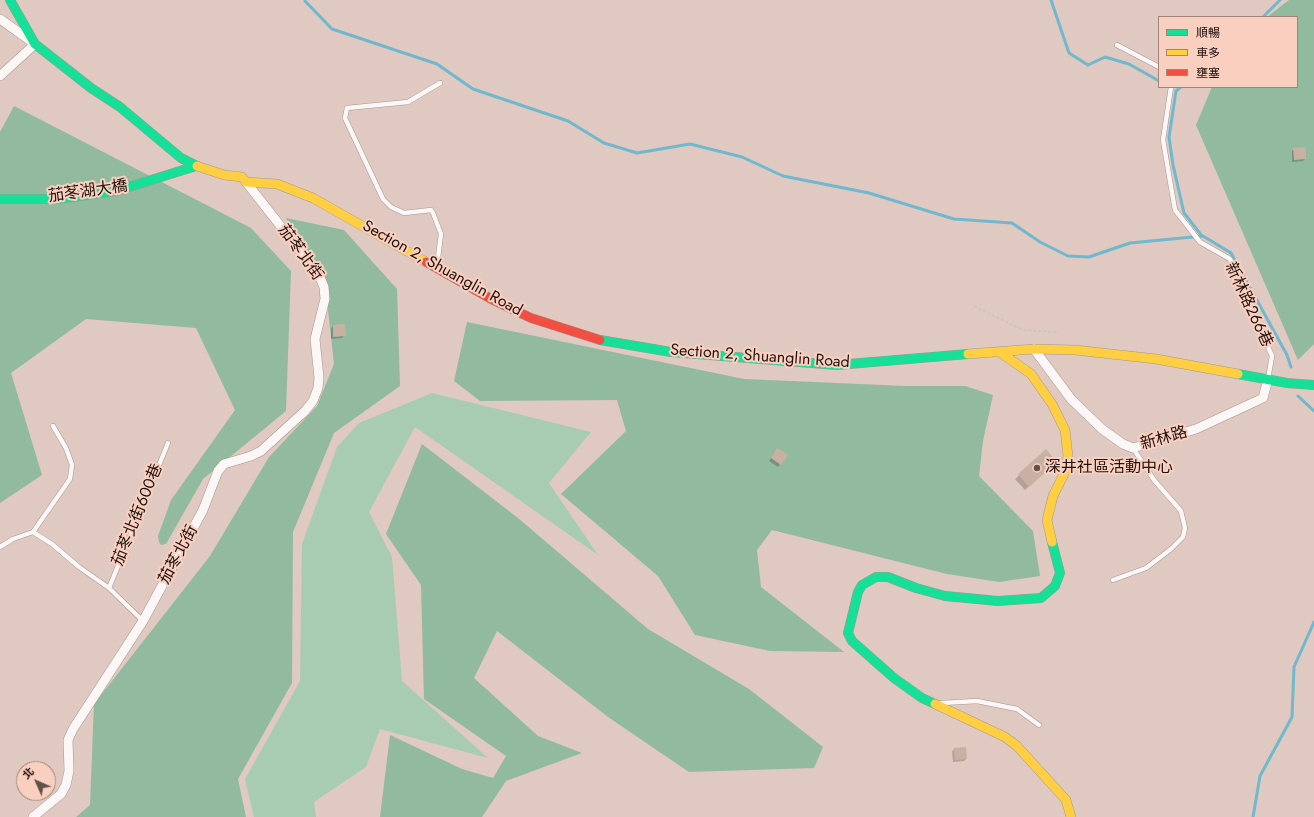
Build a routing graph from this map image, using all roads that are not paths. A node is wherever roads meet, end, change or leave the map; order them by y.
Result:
1 (10, 0) edge
2 (0, 18) edge
3 (36, 44) junction
4 (1117, 45) dead end
5 (1158, 66) edge
6 (0, 76) edge
7 (440, 83) dead end
8 (1171, 88) edge
9 (196, 166) junction
10 (246, 182) junction
11 (0, 199) edge
12 (437, 268) junction
13 (1034, 349) junction
14 (1002, 353) junction
15 (1268, 379) junction
16 (1314, 385) edge
17 (53, 426) dead end
18 (168, 443) dead end
19 (1133, 448) junction
20 (33, 532) junction
21 (0, 547) edge
22 (1113, 580) dead end
23 (108, 588) junction
24 (143, 621) junction
25 (934, 704) junction
26 (1039, 726) dead end
27 (33, 817) edge
28 (1071, 817) edge

1 - 3 street
2 - 3 street
3 - 6 street
3 - 9 street
4 - 5 lane
7 - 12 lane
8 - 15 lane, 新林路266巷
9 - 10 street
9 - 11 street, 茄苳湖大橋
10 - 12 street, Section 2, Shuanglin Road
10 - 24 street, 茄苳北街
12 - 14 street, Section 2, Shuanglin Road
13 - 14 street
13 - 15 street
13 - 19 street, 新林路
14 - 25 street
15 - 16 street
15 - 19 street, 新林路
17 - 20 lane
18 - 23 lane, 茄苳北街600巷
19 - 22 lane
20 - 21 lane
20 - 23 lane, 茄苳北街600巷
23 - 24 lane, 茄苳北街600巷
24 - 27 street, 茄苳北街
25 - 26 lane
25 - 28 street

